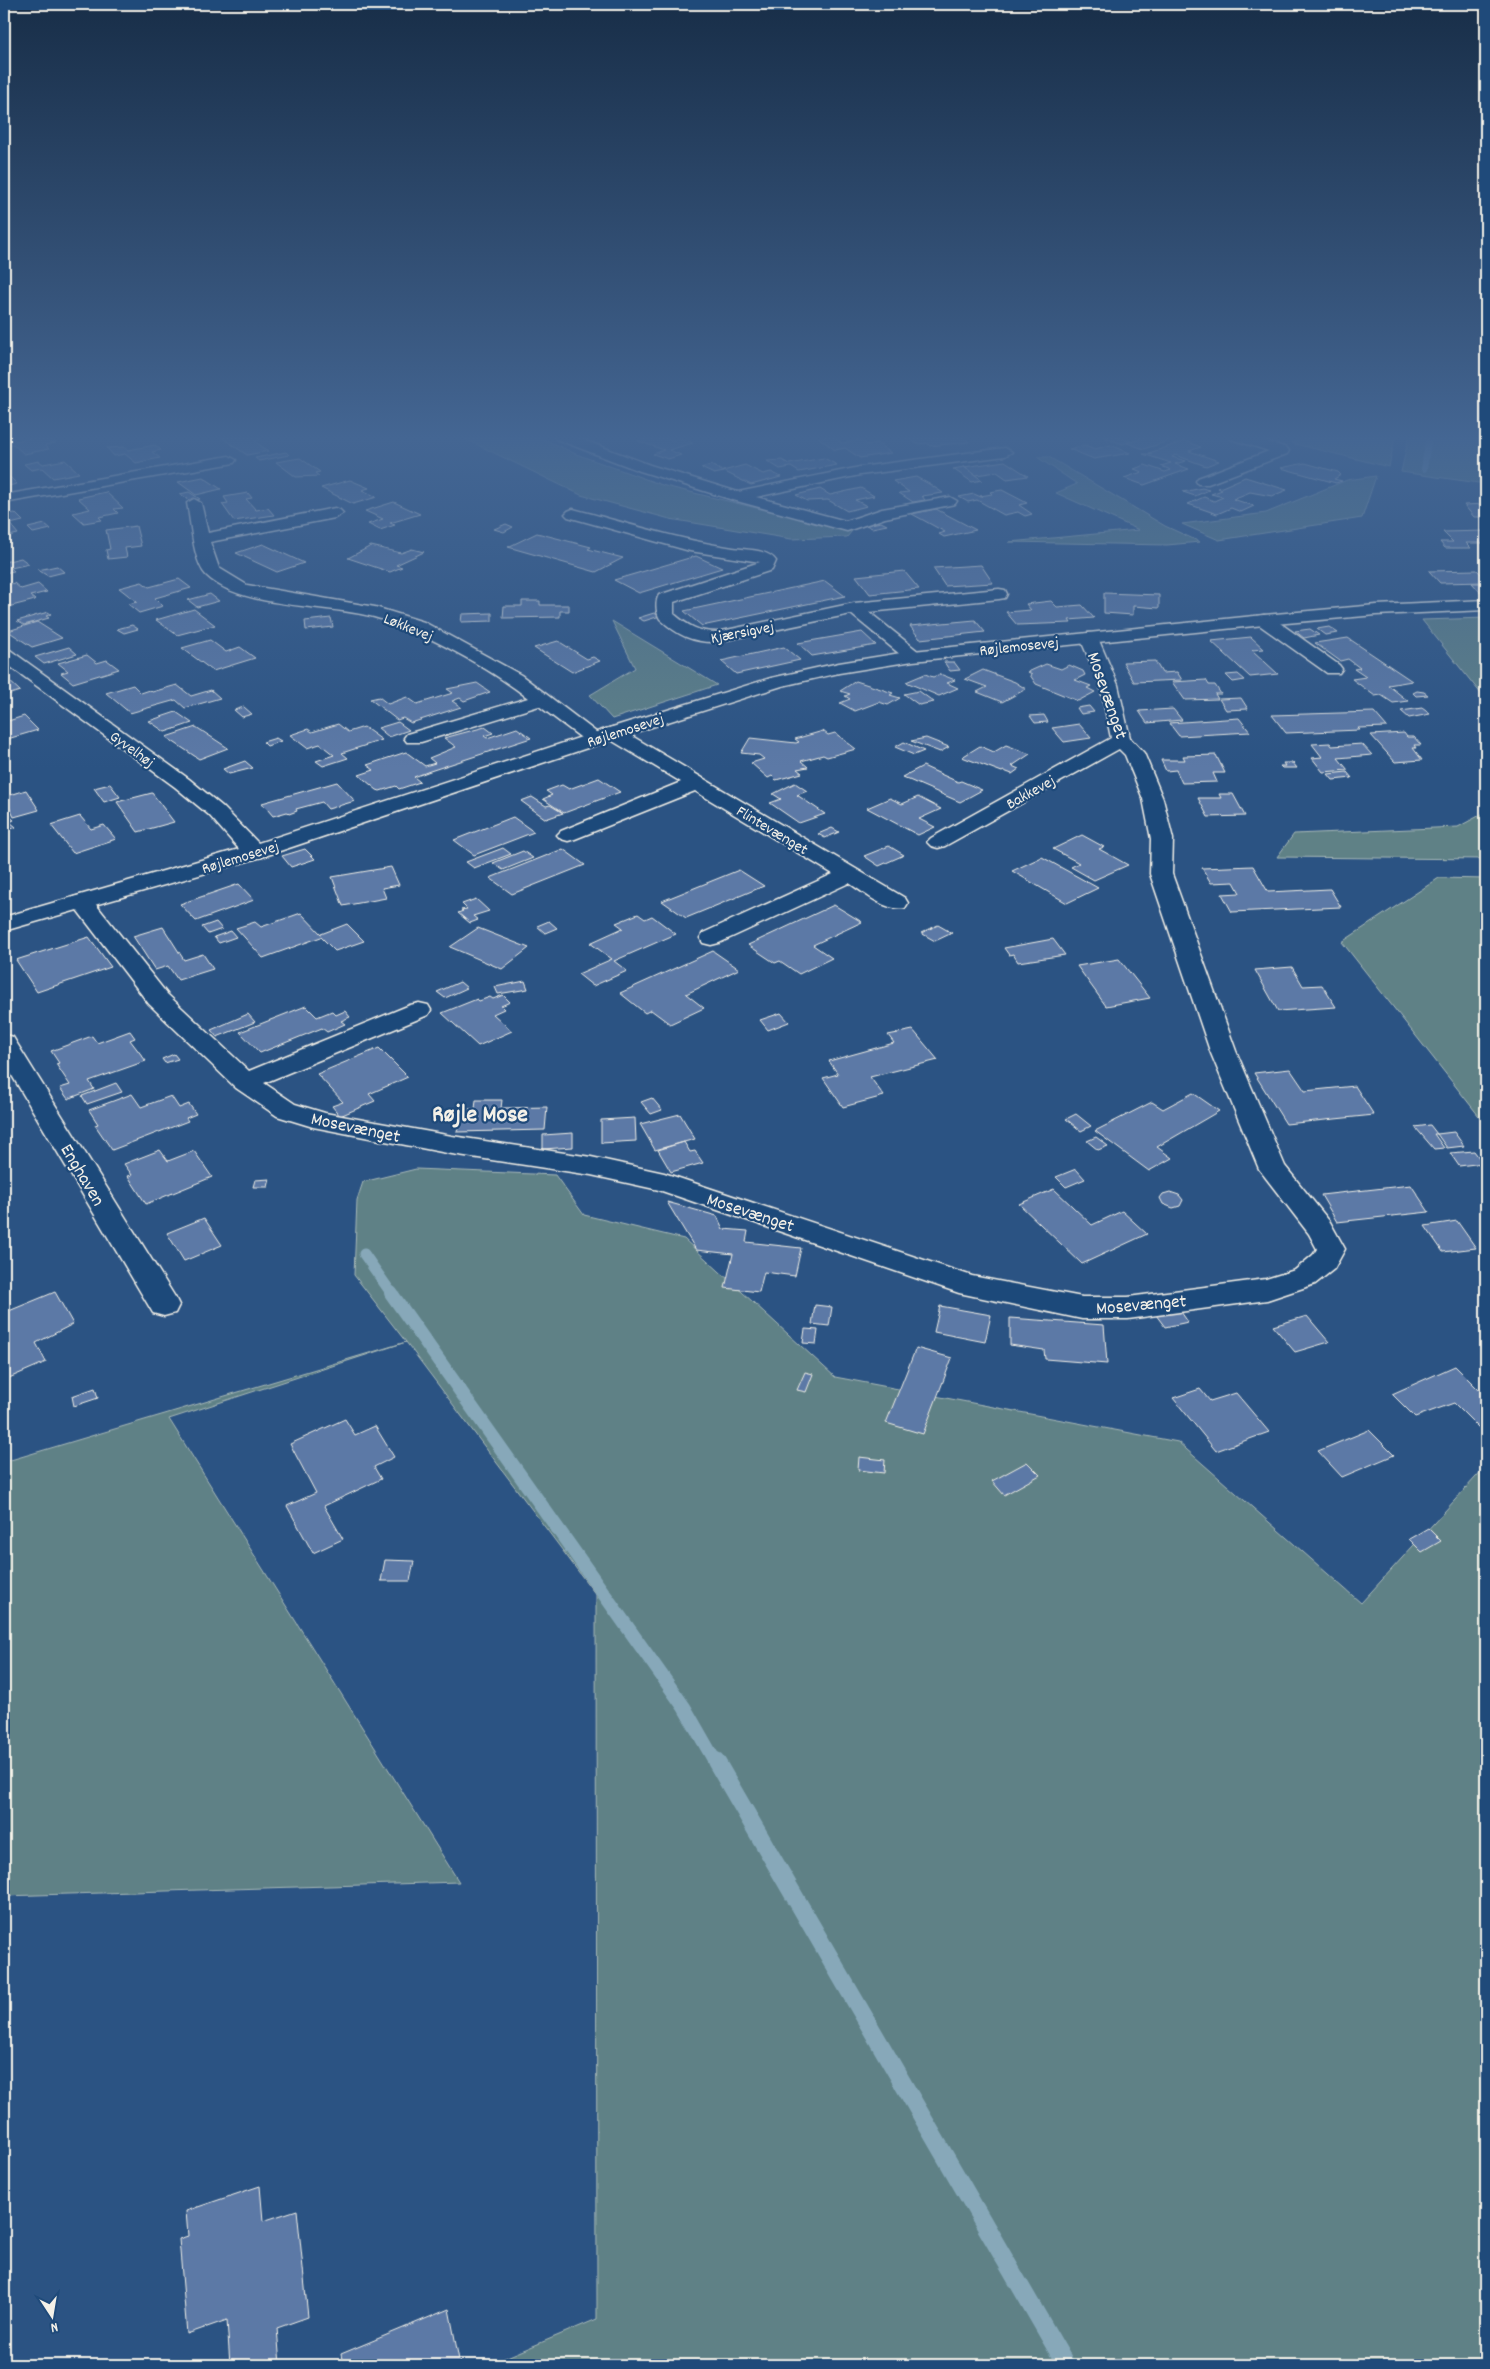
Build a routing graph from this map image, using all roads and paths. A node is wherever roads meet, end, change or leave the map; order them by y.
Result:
1 (202, 547) edge
2 (694, 547) edge
3 (999, 594) dead end
4 (1486, 605) edge
5 (854, 608) junction
6 (1264, 620) junction
7 (1089, 638) junction
8 (4, 654) edge
9 (913, 656) junction
10 (1333, 670) dead end
11 (540, 700) junction
12 (604, 736) junction
13 (414, 738) dead end
14 (1121, 740) junction
15 (697, 783) junction
16 (568, 835) dead end
17 (938, 842) dead end
18 (254, 852) junction
19 (849, 874) junction
20 (82, 902) junction
21 (897, 903) dead end
22 (4, 924) edge
23 (711, 938) dead end
24 (418, 1010) dead end
25 (4, 1042) edge
26 (246, 1082) junction
27 (164, 1305) dead end

1 - 11 street, Løkkevej
2 - 5 street, Kjærsigvej
3 - 5 street, Kjærsigvej
4 - 6 street, Røjlemosevej
5 - 9 street
6 - 7 street, Røjlemosevej
6 - 10 street
7 - 9 street, Røjlemosevej
7 - 14 street, Mosevænget
8 - 18 street, Gyvelhøj
9 - 12 street, Røjlemosevej
11 - 12 street, Løkkevej
11 - 13 street
12 - 15 street, Flintevænget
12 - 18 street, Røjlemosevej
14 - 17 street, Bakkevej
14 - 26 street, Mosevænget
15 - 16 street
15 - 19 street, Flintevænget
18 - 20 street, Røjlemosevej
19 - 21 street, Flintevænget
19 - 23 street
20 - 22 street, Røjlemosevej
20 - 26 street, Mosevænget
24 - 26 street
25 - 27 street, Enghaven

